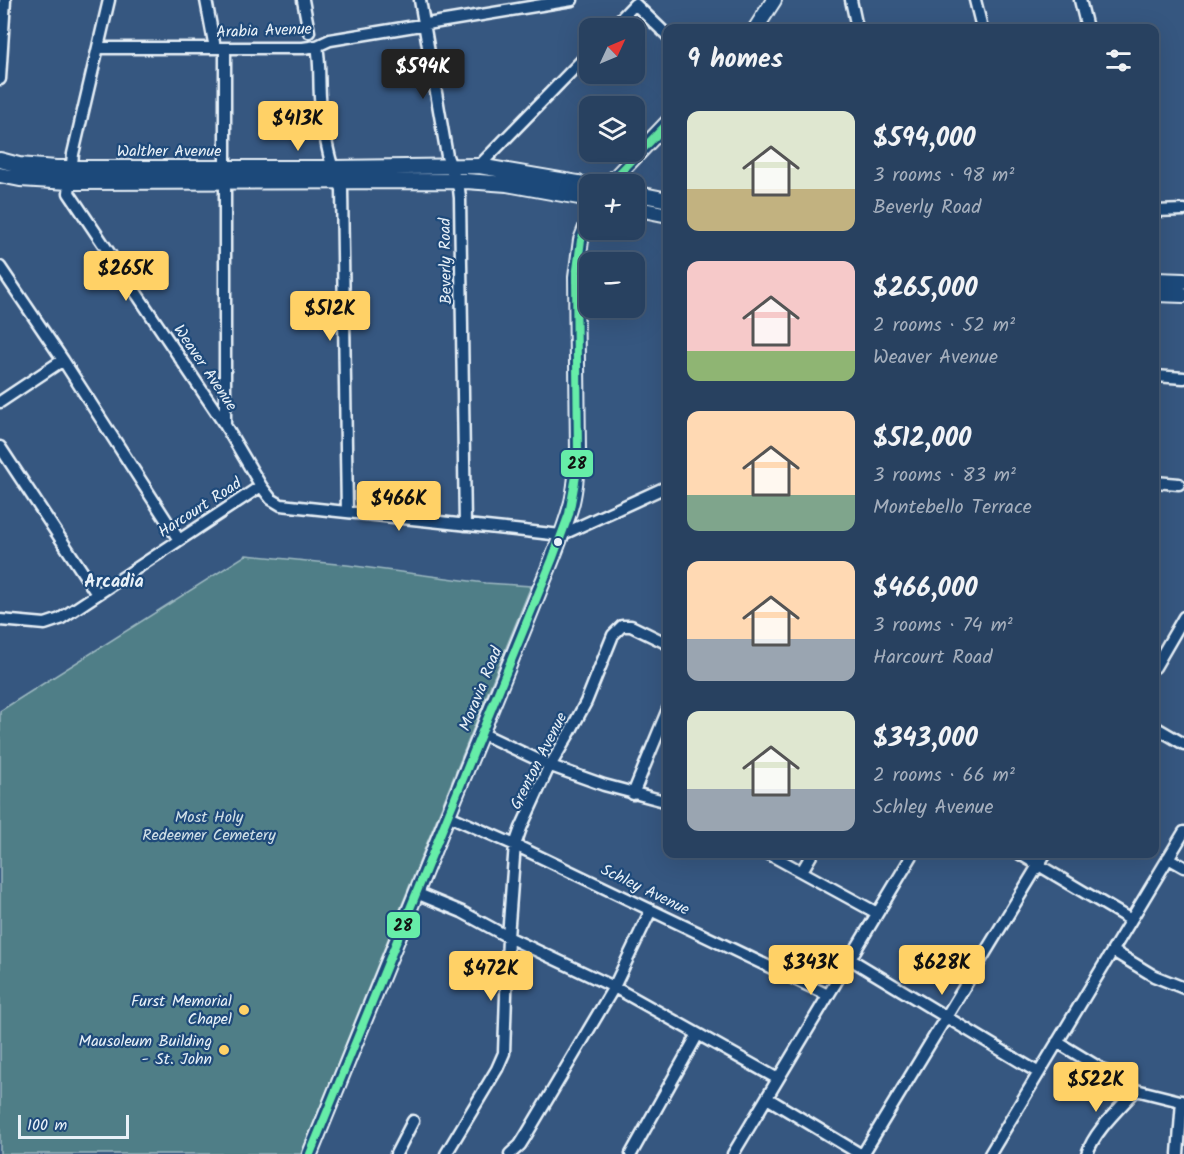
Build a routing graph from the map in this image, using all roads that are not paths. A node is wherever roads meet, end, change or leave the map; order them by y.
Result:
1 (5, 0) edge
2 (109, 0) edge
3 (206, 0) edge
4 (303, 0) edge
5 (420, 0) edge
6 (572, 0) edge
7 (774, 0) edge
8 (851, 0) edge
9 (975, 0) edge
10 (1080, 0) edge
11 (635, 2) edge
12 (621, 18) edge
13 (424, 24) junction
14 (759, 24) edge
15 (855, 24) edge
16 (981, 24) edge
17 (1086, 24) edge
18 (663, 31) edge
19 (309, 32) dead end
20 (317, 46) junction
21 (98, 48) junction
22 (220, 48) junction
23 (579, 63) edge
24 (0, 79) edge
25 (663, 127) edge
26 (0, 160) edge
27 (479, 166) junction
28 (451, 167) junction
29 (71, 168) junction
30 (333, 168) junction
31 (619, 174) edge
32 (0, 175) edge
33 (225, 175) junction
34 (456, 181) junction
35 (69, 182) junction
36 (340, 182) junction
37 (579, 183) edge
38 (645, 195) edge
39 (579, 197) edge
40 (663, 199) edge
41 (645, 210) edge
42 (1184, 210) edge
43 (1159, 211) edge
44 (663, 213) edge
45 (581, 240) edge
46 (0, 267) edge
47 (1159, 280) edge
48 (1184, 281) edge
49 (1159, 294) edge
50 (1184, 295) edge
51 (63, 360) junction
52 (1159, 376) edge
53 (1184, 378) edge
54 (0, 402) edge
55 (225, 425) junction
56 (0, 447) edge
57 (1159, 482) edge
58 (1179, 484) dead end
59 (261, 486) junction
60 (663, 488) edge
61 (347, 512) junction
62 (465, 525) junction
63 (561, 535) junction
64 (179, 540) junction
65 (98, 594) junction
66 (1184, 616) edge
67 (0, 620) edge
68 (663, 642) edge
69 (1159, 660) edge
70 (663, 721) edge
71 (1159, 729) edge
72 (481, 733) junction
73 (1184, 744) edge
74 (551, 766) junction
75 (633, 794) junction
76 (663, 801) edge
77 (447, 814) junction
78 (1184, 832) edge
79 (515, 845) junction
80 (778, 858) edge
81 (810, 858) edge
82 (911, 858) edge
83 (1028, 858) edge
84 (1043, 858) edge
85 (1168, 858) junction
86 (1039, 864) junction
87 (1184, 867) edge
88 (802, 871) junction
89 (416, 893) junction
90 (651, 910) junction
91 (877, 913) junction
92 (1131, 920) junction
93 (508, 937) junction
94 (1113, 951) junction
95 (850, 960) junction
96 (614, 987) junction
97 (1184, 988) edge
98 (828, 995) junction
99 (946, 1017) junction
100 (698, 1034) junction
101 (1057, 1042) junction
102 (1039, 1073) junction
103 (778, 1079) junction
104 (1136, 1090) junction
105 (767, 1098) junction
106 (1183, 1101) edge
107 (413, 1121) dead end
108 (310, 1154) edge
109 (396, 1154) edge
110 (446, 1154) edge
111 (510, 1154) edge
112 (631, 1154) edge
113 (733, 1154) edge
114 (862, 1154) edge
115 (990, 1154) edge
116 (1088, 1154) edge
117 (1178, 1154) edge

1 - 24 street
2 - 21 street, Weaver Avenue
3 - 22 street
4 - 19 street
5 - 13 street, Beverly Road
6 - 13 street, Arabia Avenue
7 - 14 main road
8 - 15 street
9 - 16 street
10 - 17 street
11 - 12 street
11 - 18 street
13 - 20 street, Arabia Avenue
13 - 28 street, Beverly Road
20 - 22 street, Arabia Avenue
20 - 30 street
21 - 22 street, Arabia Avenue
21 - 29 street, Weaver Avenue
22 - 33 street
23 - 27 street
25 - 31 main road
26 - 29 main road, Walther Avenue
27 - 28 main road, Walther Avenue
27 - 37 main road, Walther Avenue
28 - 30 main road, Walther Avenue
28 - 34 street, Beverly Road
29 - 33 main road, Walther Avenue
29 - 35 street, Weaver Avenue
30 - 33 main road, Walther Avenue
30 - 36 street
32 - 35 main road, Walther Avenue
33 - 35 main road, Walther Avenue
33 - 36 main road, Walther Avenue
33 - 55 street
34 - 36 main road, Walther Avenue
34 - 39 main road, Walther Avenue
34 - 62 street, Beverly Road
35 - 55 street, Weaver Avenue
36 - 61 street
38 - 40 main road
41 - 44 main road
42 - 43 street
45 - 63 main road, Moravia Road
46 - 51 street
47 - 48 main road
49 - 50 main road
51 - 54 street
51 - 64 street
52 - 53 street
55 - 59 street, Weaver Avenue
56 - 65 street
57 - 58 street
59 - 61 street, Harcourt Road
59 - 64 street, Harcourt Road
60 - 63 street
61 - 62 street, Harcourt Road
62 - 63 street, Harcourt Road
63 - 72 main road, Moravia Road
64 - 65 street, Harcourt Road
65 - 67 street, Harcourt Road
66 - 69 street
68 - 74 street, Grenton Avenue
70 - 75 street
71 - 73 street
72 - 74 street
72 - 77 main road, Moravia Road
74 - 75 street
74 - 79 street, Grenton Avenue
75 - 76 street
77 - 79 street, Schley Avenue
77 - 89 main road, Moravia Road
78 - 85 street
79 - 90 street, Schley Avenue
79 - 93 street, Grenton Avenue
80 - 88 street
81 - 88 street
82 - 91 street
83 - 86 street
84 - 86 street
85 - 87 street
85 - 92 street
86 - 92 street
86 - 99 street
88 - 91 street
89 - 93 street
89 - 108 main road, Moravia Road
90 - 96 street
90 - 98 street, Schley Avenue
91 - 95 street
92 - 94 street
93 - 96 street
93 - 110 street, Grenton Avenue
94 - 97 street
94 - 101 street
95 - 98 street
95 - 99 street
96 - 100 street
96 - 111 street
98 - 103 street
99 - 102 street
99 - 114 street
100 - 103 street
100 - 112 street
101 - 102 street
101 - 104 street
102 - 115 street
103 - 105 street
104 - 106 street
104 - 116 street
105 - 113 street
105 - 114 street
106 - 117 street
107 - 109 street

